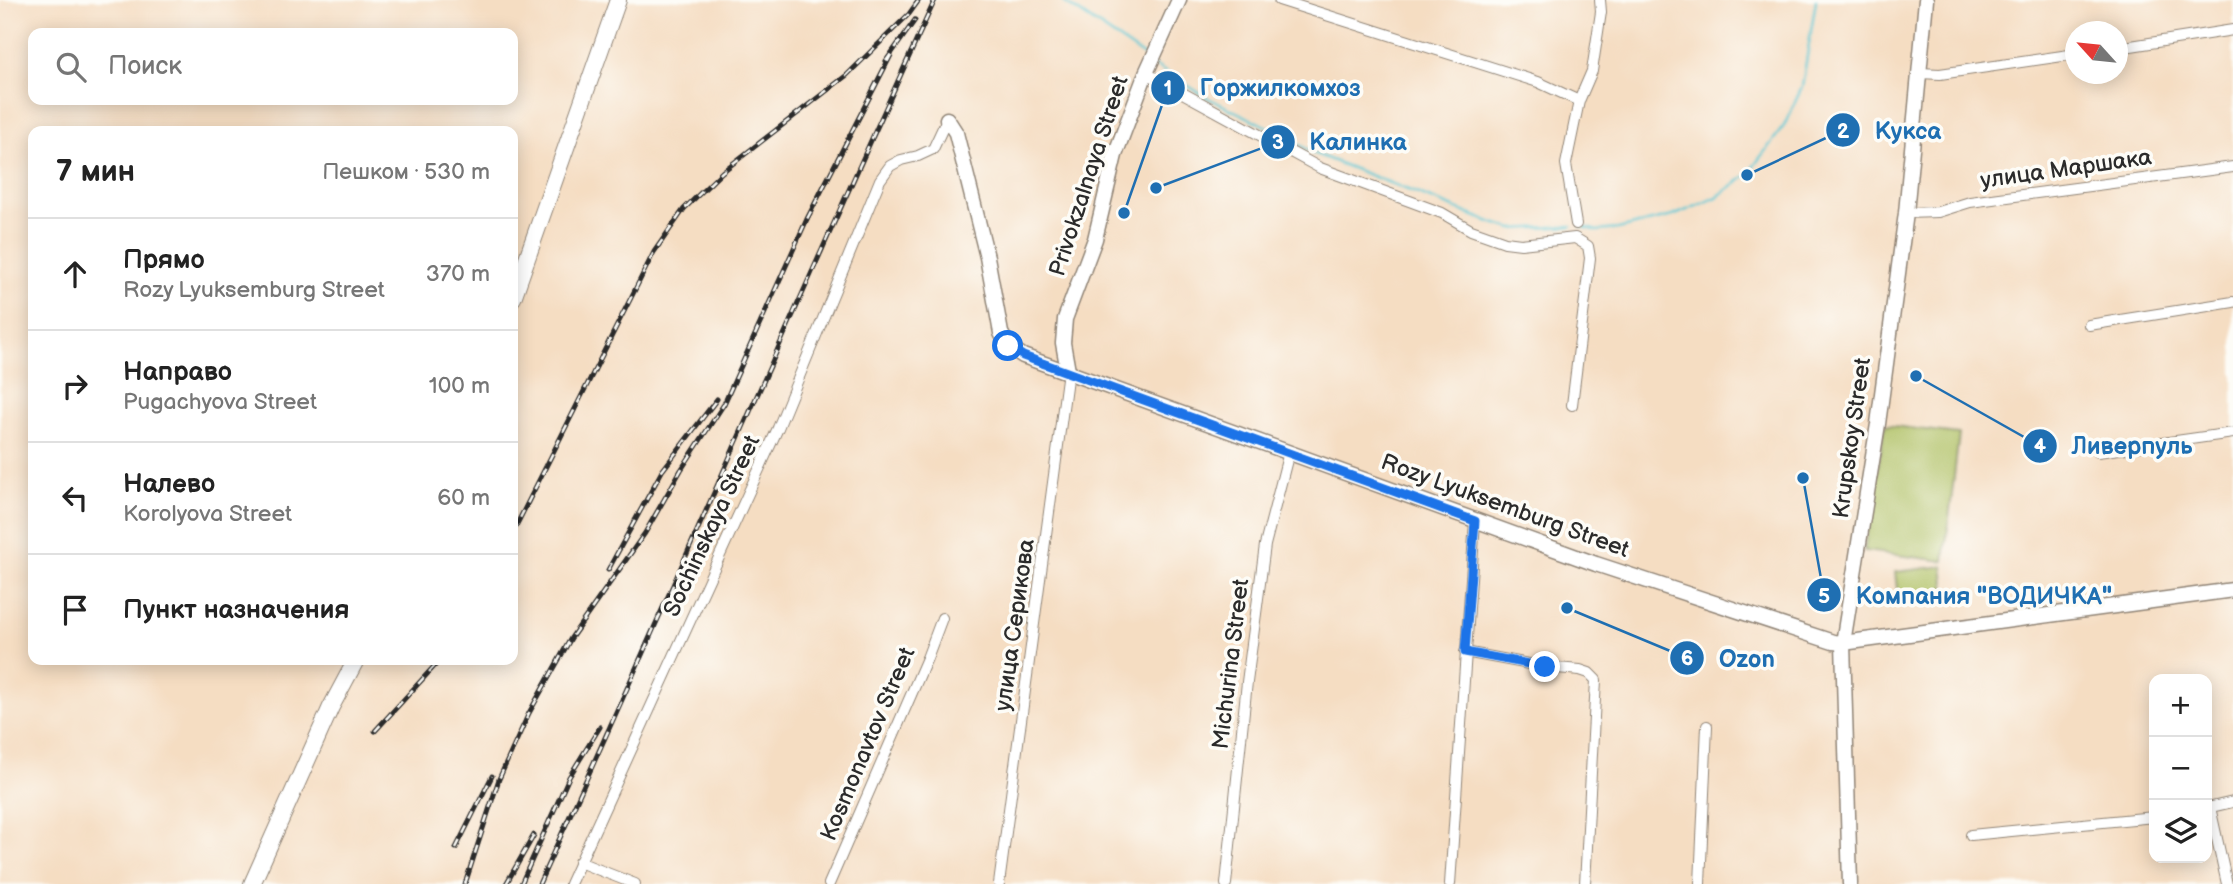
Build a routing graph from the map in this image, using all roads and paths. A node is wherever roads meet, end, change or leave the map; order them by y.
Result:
1 (618, 0) edge
2 (1179, 0) edge
3 (1279, 0) edge
4 (1600, 0) edge
5 (1926, 0) edge
6 (2233, 30) edge
7 (2128, 46) edge
8 (2065, 56) edge
9 (1149, 66) junction
10 (1920, 73) junction
11 (1579, 101) junction
12 (947, 119) joint
13 (2233, 167) edge
14 (1906, 214) junction
15 (1576, 224) dead end
16 (518, 284) edge
17 (2233, 302) edge
18 (2089, 325) dead end
19 (1068, 371) junction
20 (1572, 405) dead end
21 (2233, 433) edge
22 (1289, 452) junction
23 (2098, 452) dead end
24 (1475, 521) junction
25 (2233, 590) edge
26 (942, 618) dead end
27 (1843, 643) junction
28 (1465, 652) junction
29 (353, 665) edge
30 (1707, 726) dead end
31 (2233, 802) edge
32 (2212, 807) edge
33 (2149, 817) edge
34 (2212, 824) edge
35 (1971, 835) dead end
36 (579, 862) junction
37 (252, 884) edge
38 (570, 884) edge
39 (635, 884) edge
40 (829, 884) edge
41 (999, 884) edge
42 (1226, 884) edge
43 (1450, 884) edge
44 (1585, 884) edge
45 (1700, 884) edge
46 (1850, 884) edge
47 (2227, 884) edge

1 - 16 main road
2 - 9 street, Privokzalnaya Street
3 - 11 street
4 - 11 street
5 - 10 street, Krupskoy Street
6 - 7 street
8 - 10 street
9 - 19 street, Privokzalnaya Street
9 - 20 street
10 - 14 street, Krupskoy Street
11 - 15 street
12 - 19 street, Rozy Lyuksemburg Street
12 - 36 street, Sochinskaya Street
13 - 14 street, улица Маршака
14 - 27 street, Krupskoy Street
17 - 18 street
19 - 22 street, Rozy Lyuksemburg Street
19 - 41 street, улица Серикова
21 - 23 street
22 - 24 street, Rozy Lyuksemburg Street
22 - 42 street, Michurina Street
24 - 27 street, Rozy Lyuksemburg Street
24 - 28 street
25 - 27 street, Rozy Lyuksemburg Street
26 - 40 street, Kosmonavtov Street
27 - 46 street, Krupskoy Street
28 - 43 street
28 - 44 street
29 - 37 main road
30 - 45 street
31 - 32 street
33 - 35 street
34 - 47 street
36 - 38 street, Sochinskaya Street
36 - 39 street

